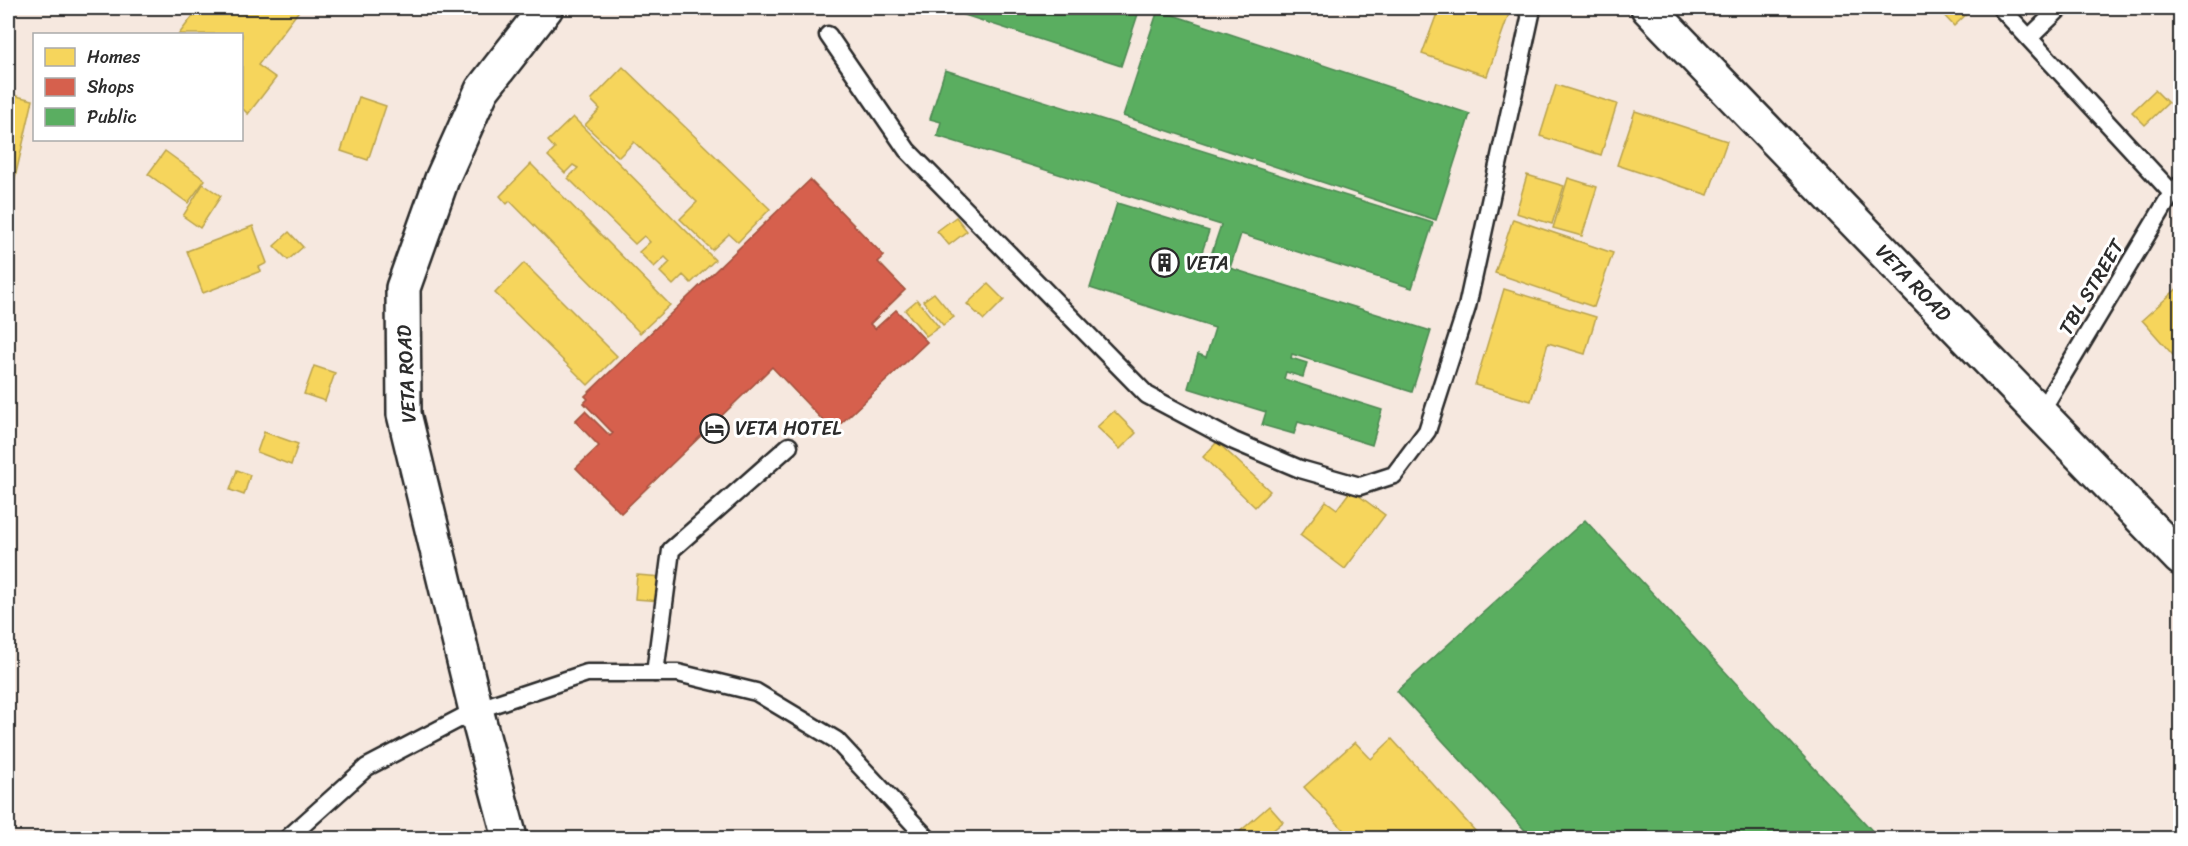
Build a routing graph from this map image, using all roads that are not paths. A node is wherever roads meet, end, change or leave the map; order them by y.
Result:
1 (546, 8) edge
2 (1525, 8) edge
3 (1648, 8) edge
4 (2001, 8) edge
5 (2060, 8) edge
6 (828, 35) dead end
7 (2029, 38) junction
8 (2176, 188) edge
9 (2040, 413) junction
10 (789, 446) dead end
11 (2181, 558) edge
12 (655, 673) junction
13 (476, 710) junction
14 (288, 838) edge
15 (510, 838) edge
16 (927, 838) edge

1 - 13 street, VETA ROAD
2 - 6 lane
3 - 9 street, VETA ROAD
4 - 7 lane
5 - 7 lane
7 - 8 lane
8 - 9 lane, TBL STREET
9 - 11 street, VETA ROAD
10 - 12 lane
12 - 13 lane
12 - 16 lane
13 - 14 lane
13 - 15 street, VETA ROAD

